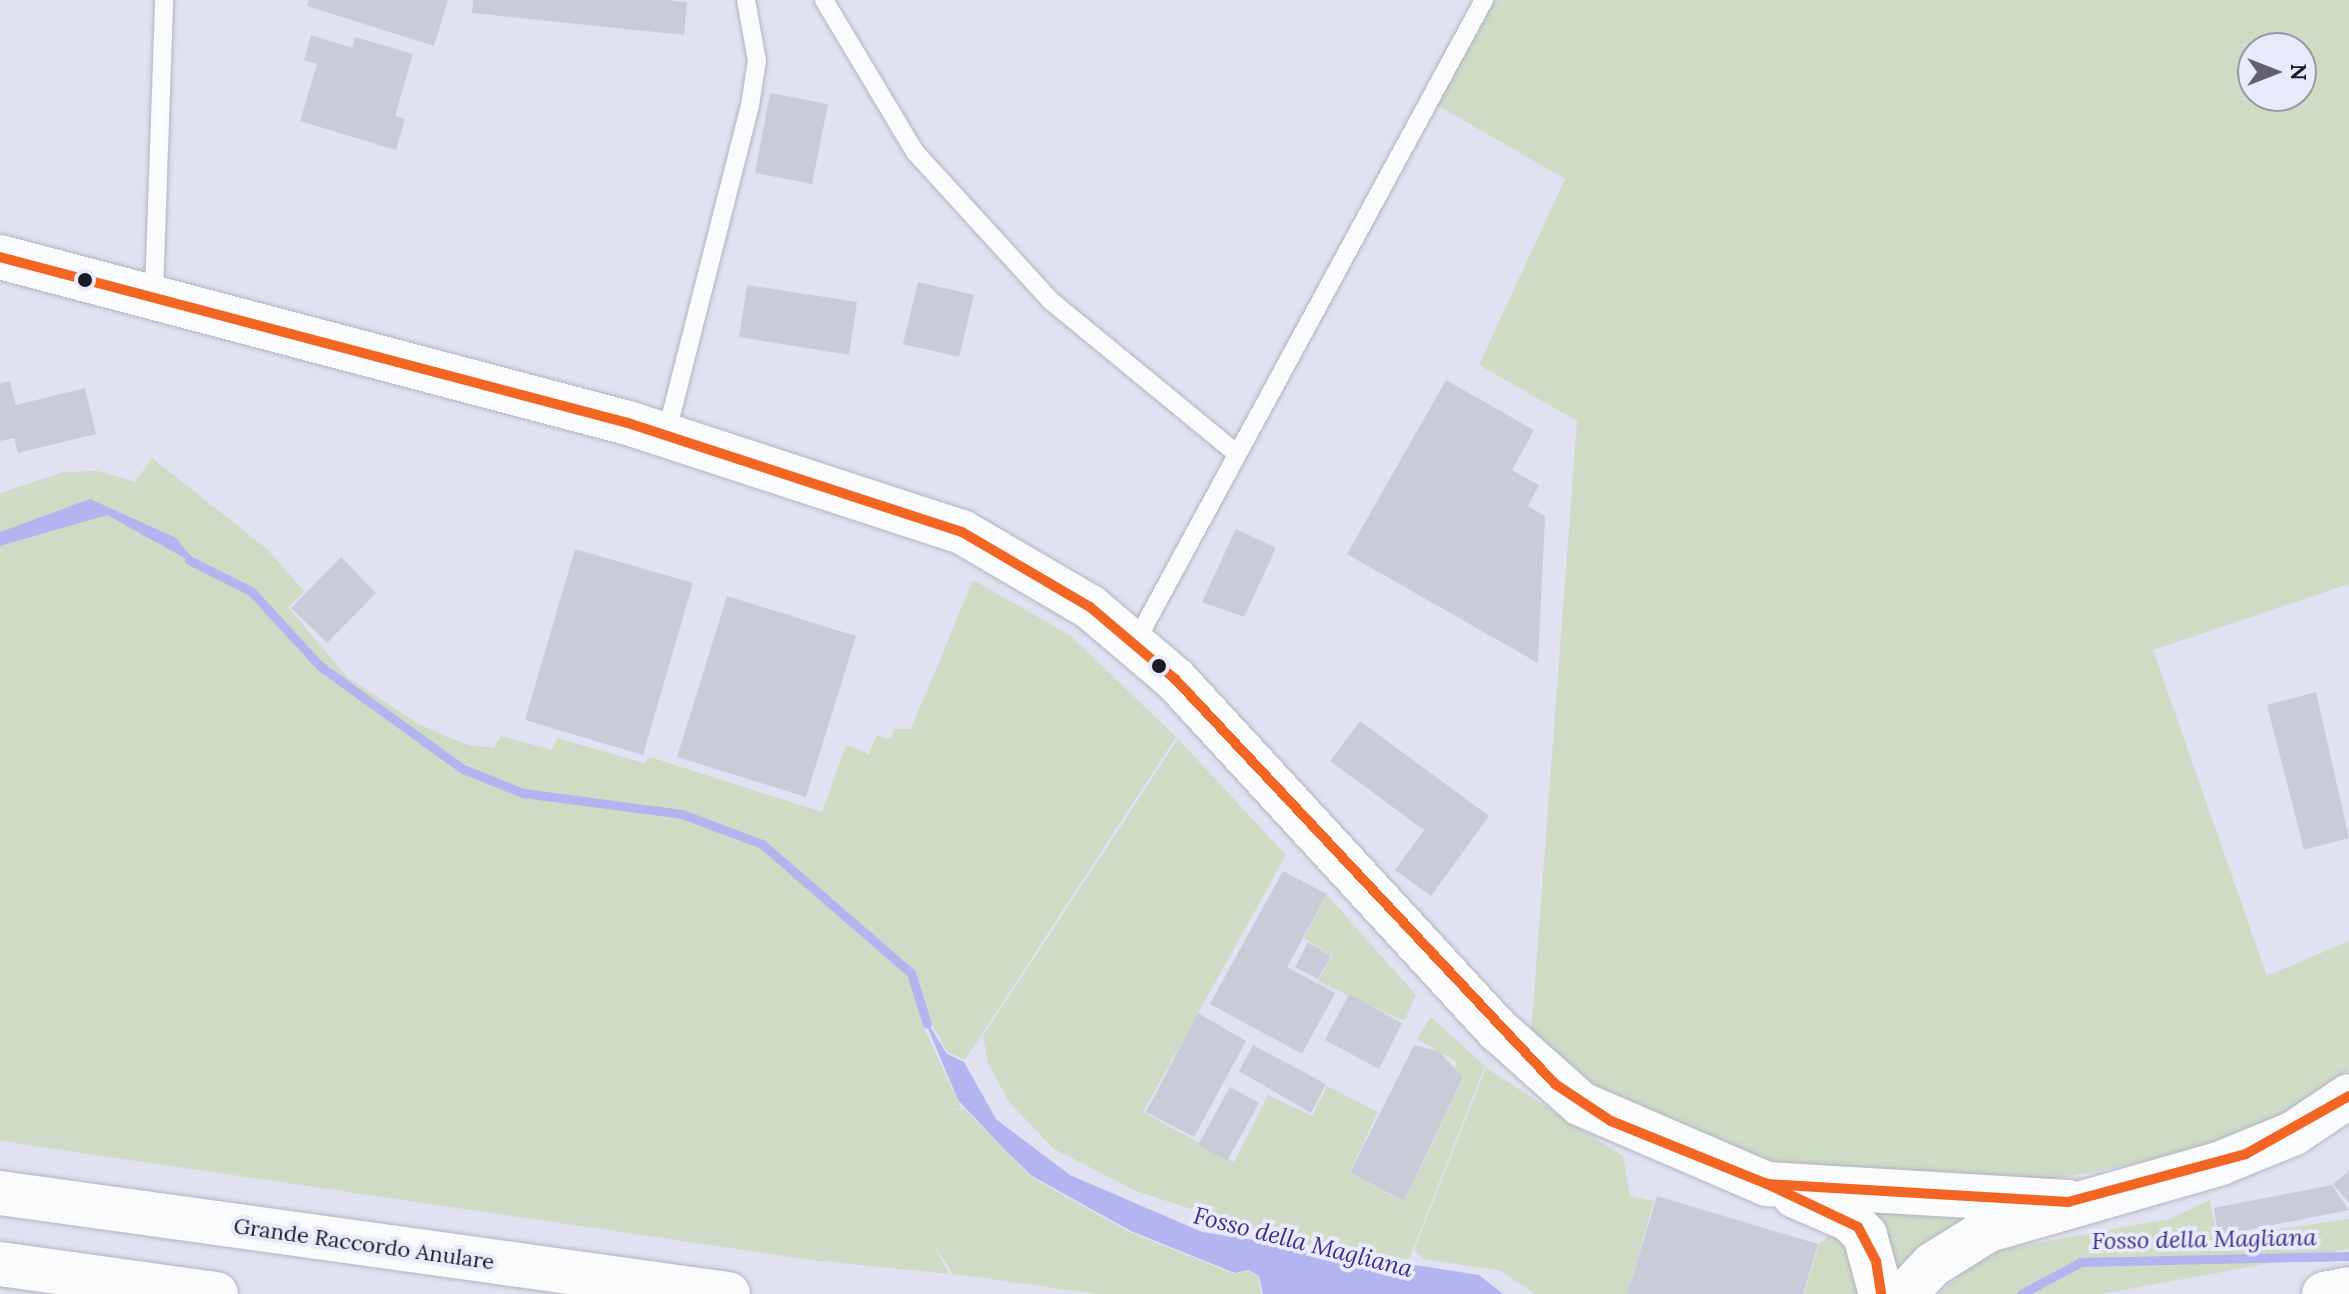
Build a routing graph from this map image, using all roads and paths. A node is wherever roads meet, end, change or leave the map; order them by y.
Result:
1 (164, 0) edge
2 (746, 0) edge
3 (824, 0) edge
4 (1484, 0) edge
5 (0, 257) edge
6 (154, 292) junction
7 (666, 435) junction
8 (1237, 454) junction
9 (1135, 643) junction
10 (2349, 1096) edge
11 (0, 1170) edge
12 (1767, 1184) junction
13 (0, 1193) edge
14 (2068, 1202) junction
15 (71, 1203) junction
16 (0, 1264) edge
17 (108, 1279) junction
18 (0, 1288) edge
19 (2349, 1289) edge
20 (216, 1294) edge
21 (728, 1294) edge
22 (1881, 1294) edge
23 (1905, 1294) edge
24 (2324, 1294) edge

1 - 6 lane
2 - 7 lane
3 - 8 lane
4 - 8 lane
5 - 6 main road
6 - 7 main road
7 - 9 main road
8 - 9 lane
9 - 12 main road
10 - 14 main road
11 - 15 main road
12 - 14 main road
12 - 22 main road
13 - 15 main road, Grande Raccordo Anulare
14 - 23 main road
15 - 21 main road, Grande Raccordo Anulare
16 - 17 main road
17 - 18 main road
17 - 20 main road
19 - 24 main road

